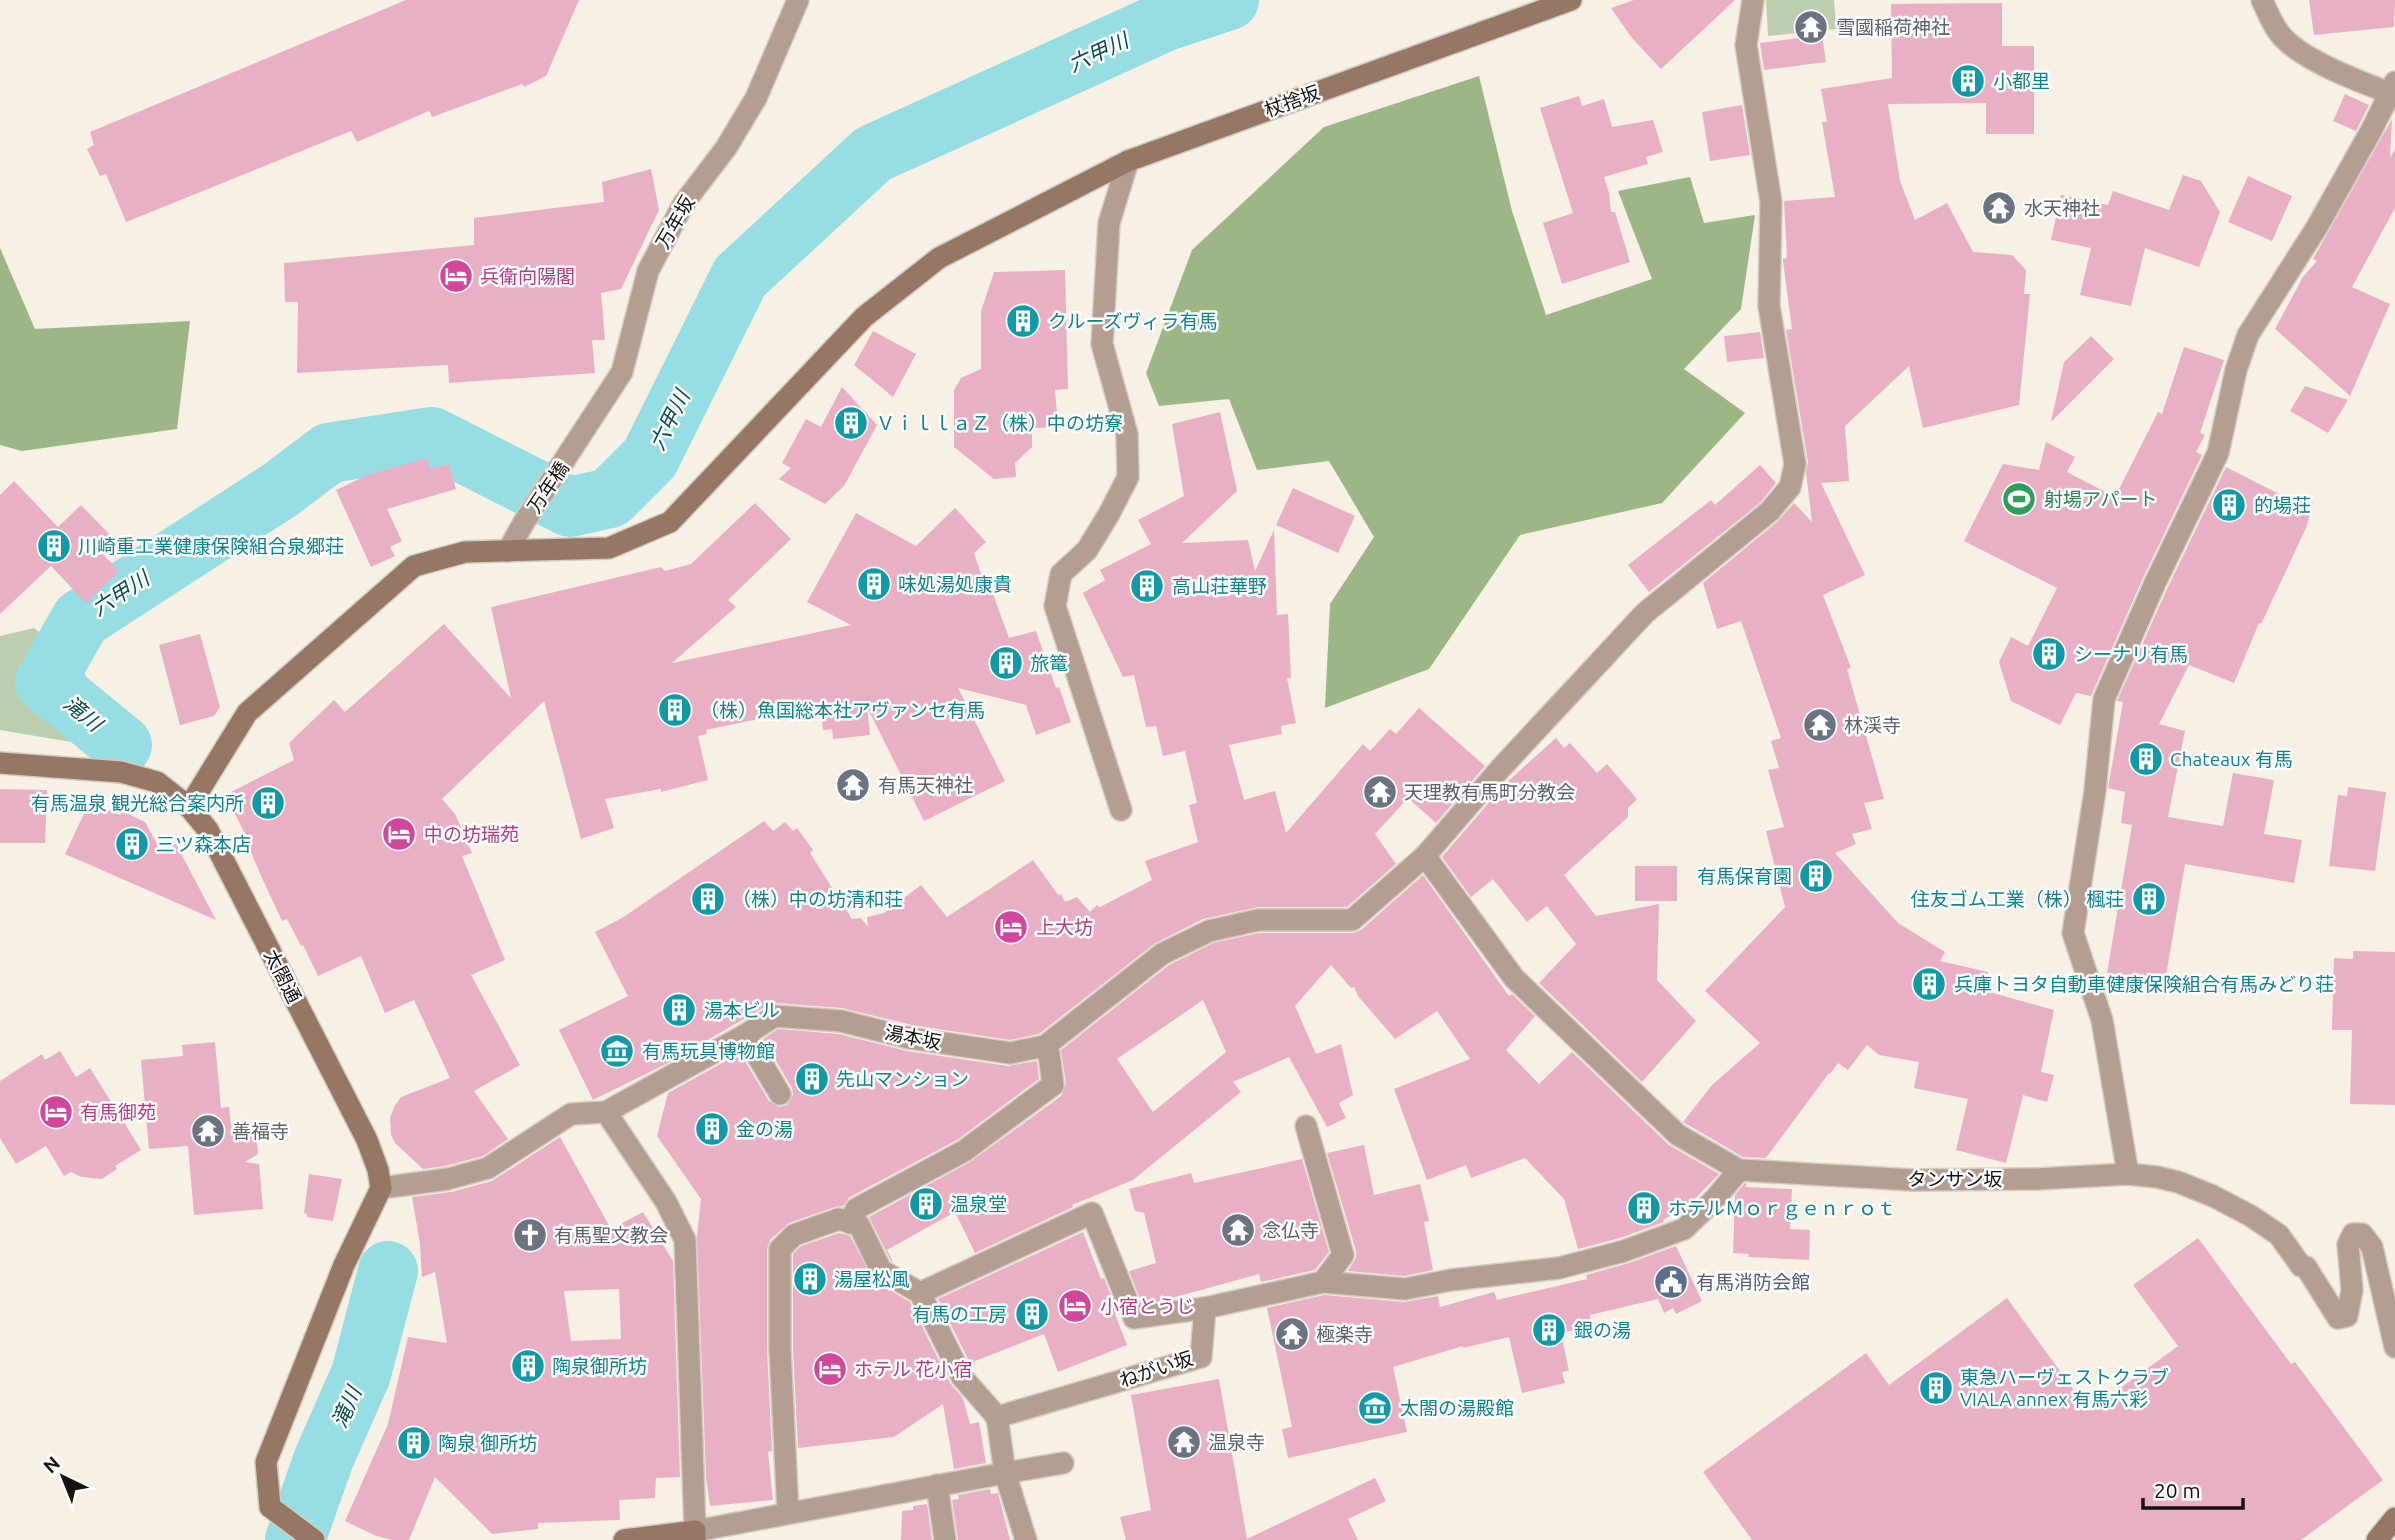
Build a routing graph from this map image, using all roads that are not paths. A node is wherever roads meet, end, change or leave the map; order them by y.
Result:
1 (798, 0) edge
2 (1571, 0) edge
3 (1753, 0) edge
4 (2262, 0) edge
5 (2392, 87) edge
6 (1128, 161) junction
7 (571, 452) joint
8 (508, 551) junction
9 (0, 763) edge
10 (189, 807) junction
11 (1121, 810) dead end
12 (1425, 856) junction
13 (745, 1035) junction
14 (1045, 1046) junction
15 (780, 1094) dead end
16 (606, 1112) junction
17 (1306, 1126) dead end
18 (1739, 1170) junction
19 (2128, 1174) junction
20 (381, 1188) junction
21 (850, 1223) junction
22 (1323, 1282) junction
23 (920, 1293) junction
24 (1205, 1308) junction
25 (2395, 1348) edge
26 (997, 1417) junction
27 (1063, 1463) dead end
28 (1005, 1473) junction
29 (937, 1486) junction
30 (788, 1513) junction
31 (2395, 1518) edge
32 (695, 1535) edge
33 (314, 1540) edge
34 (624, 1540) edge
35 (945, 1540) edge
36 (1026, 1540) edge
37 (2377, 1540) edge

1 - 7 street, 万年坂
2 - 6 street, 杖捨坂
3 - 12 street, 湯本坂
4 - 5 street
5 - 19 street
6 - 8 street, 杖捨坂
6 - 11 street
7 - 8 street, 万年橋
8 - 10 street, 杖捨坂
9 - 10 street, 太閤通
10 - 20 street, 太閤通
12 - 14 street, 湯本坂
12 - 18 street, タンサン坂
13 - 14 street, 湯本坂
13 - 15 street
13 - 16 street, 湯本坂
14 - 21 street
16 - 20 street, 湯本坂
16 - 32 street
17 - 22 street
18 - 19 street, タンサン坂
18 - 22 street
19 - 25 street, タンサン坂
20 - 33 street
21 - 23 street
21 - 30 street
22 - 24 street
23 - 24 street
23 - 26 street
24 - 26 street, ねがい坂
26 - 28 street
27 - 28 street
28 - 29 street
28 - 36 street
29 - 30 street
29 - 35 street
30 - 32 street
31 - 37 street
32 - 34 street

